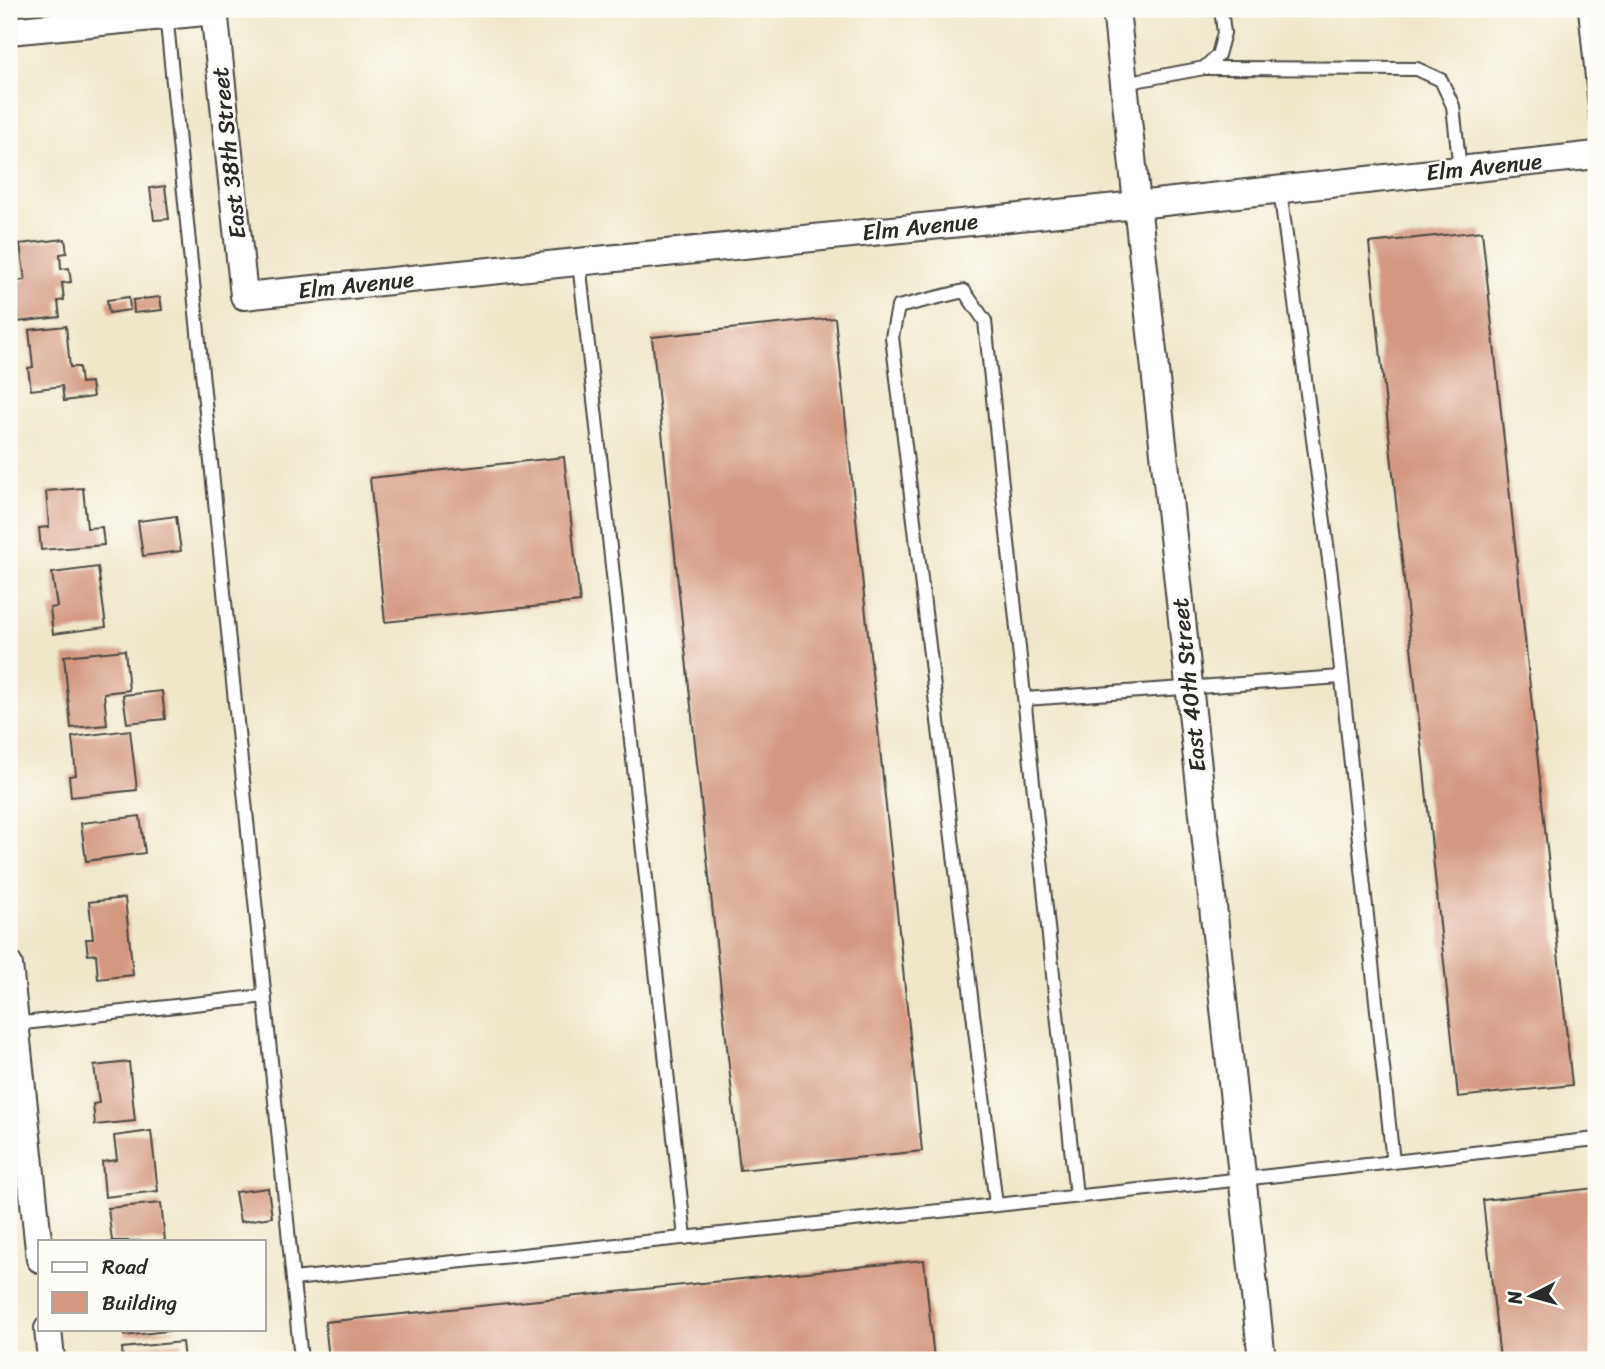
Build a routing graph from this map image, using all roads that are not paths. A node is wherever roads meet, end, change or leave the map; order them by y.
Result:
1 (1116, 9) edge
2 (1222, 9) edge
3 (1585, 9) edge
4 (215, 10) edge
5 (166, 12) edge
6 (9, 31) edge
7 (1204, 68) junction
8 (1124, 83) junction
9 (1596, 117) edge
10 (1596, 155) edge
11 (1460, 170) junction
12 (1280, 190) junction
13 (1137, 205) junction
14 (579, 262) junction
15 (244, 296) joint
16 (1341, 677) junction
17 (1190, 689) junction
18 (1025, 699) junction
19 (9, 965) edge
20 (265, 996) junction
21 (12, 1024) edge
22 (1596, 1139) edge
23 (1393, 1162) junction
24 (1243, 1179) junction
25 (1076, 1196) junction
26 (996, 1205) junction
27 (685, 1238) junction
28 (38, 1242) edge
29 (293, 1279) junction
30 (48, 1330) edge
31 (51, 1360) edge
32 (302, 1360) edge
33 (1262, 1360) edge

1 - 8 street, East 40th Street
2 - 7 lane
3 - 9 lane
4 - 5 street
4 - 15 street, East 38th Street
5 - 6 street
5 - 20 lane
7 - 8 lane
7 - 11 lane
8 - 13 street, East 40th Street
10 - 11 street, Elm Avenue
11 - 12 street, Elm Avenue
12 - 13 street, Elm Avenue
12 - 16 lane
13 - 14 street, Elm Avenue
13 - 17 street, East 40th Street
14 - 15 street, Elm Avenue
14 - 27 lane
16 - 17 lane
16 - 23 lane
17 - 18 lane
17 - 24 street, East 40th Street
18 - 25 lane
18 - 26 lane
19 - 21 street
20 - 21 lane
20 - 29 lane
21 - 28 street
22 - 23 lane
23 - 24 lane
24 - 25 lane
24 - 33 street, East 40th Street
25 - 26 lane
26 - 27 lane
27 - 29 lane
29 - 32 lane
30 - 31 street

